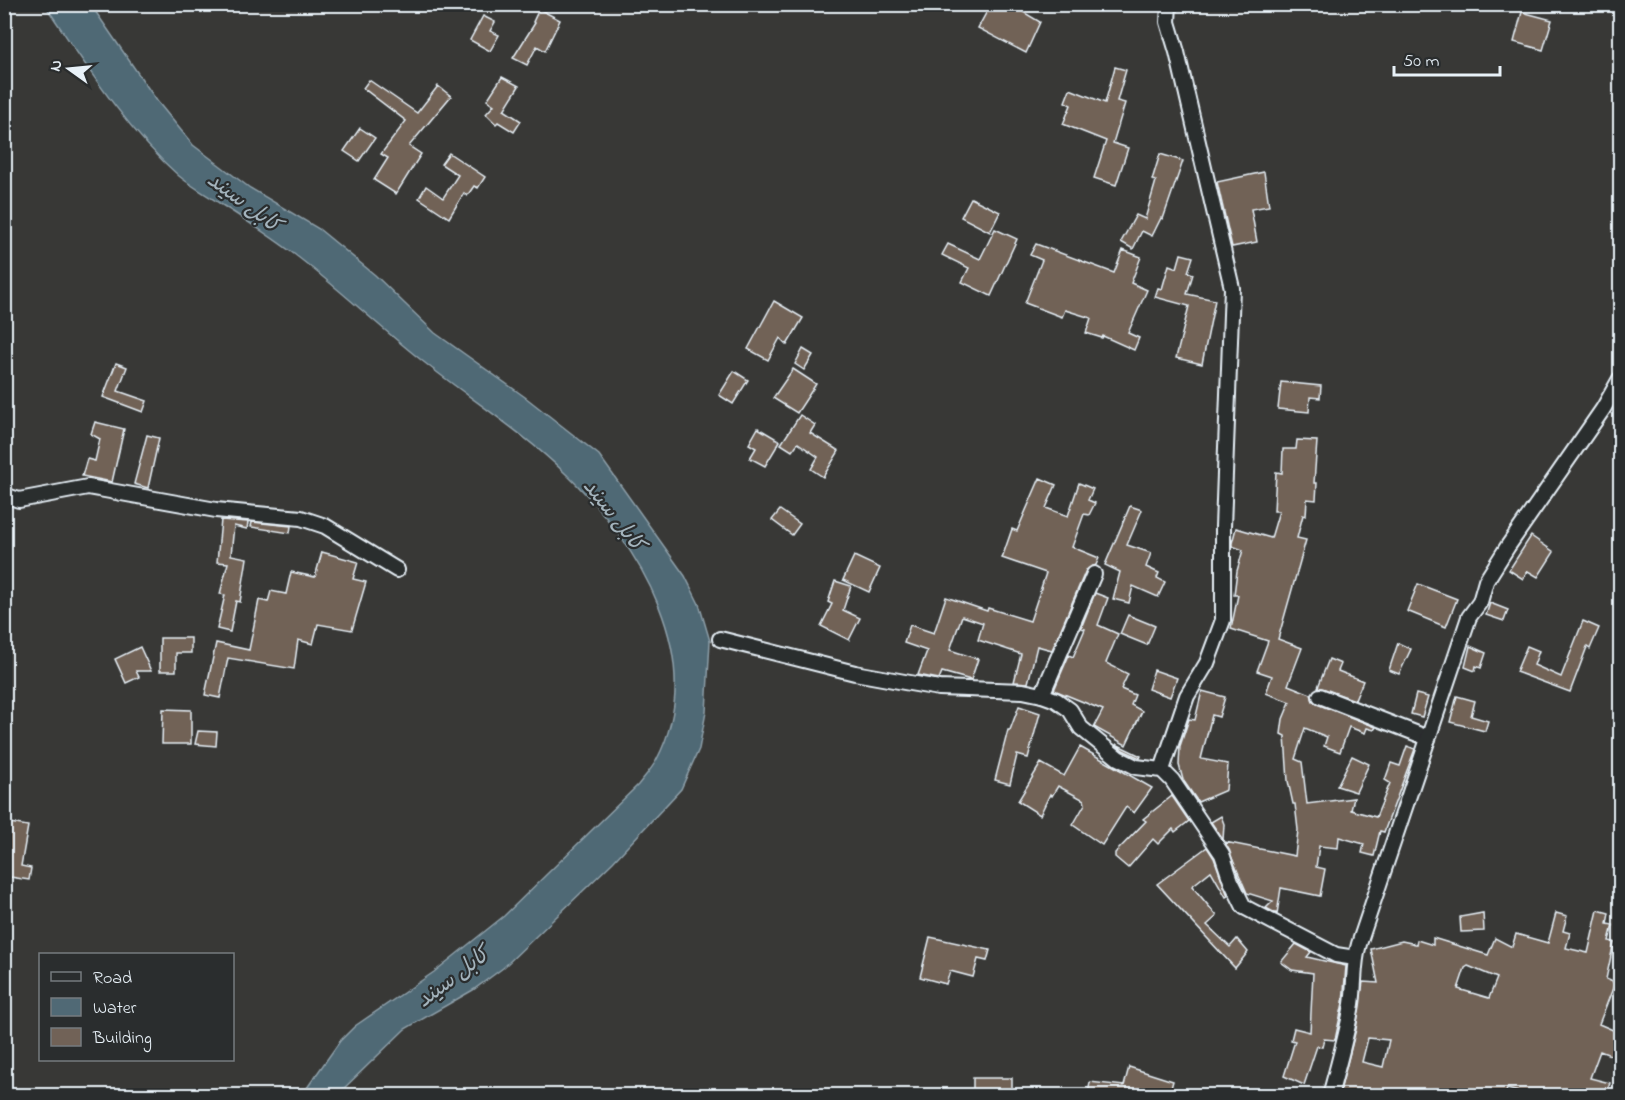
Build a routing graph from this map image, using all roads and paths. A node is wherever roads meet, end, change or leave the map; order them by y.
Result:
1 (1169, 4) edge
2 (1620, 379) edge
3 (4, 495) edge
4 (397, 570) dead end
5 (1094, 574) dead end
6 (720, 639) dead end
7 (1042, 695) junction
8 (1320, 696) dead end
9 (1428, 738) junction
10 (1162, 770) junction
11 (1355, 958) junction
12 (1330, 1095) edge

1 - 10 street
2 - 9 street
3 - 4 street
5 - 7 street
6 - 7 street
7 - 10 street
8 - 9 street
9 - 11 street
10 - 11 street
11 - 12 street

